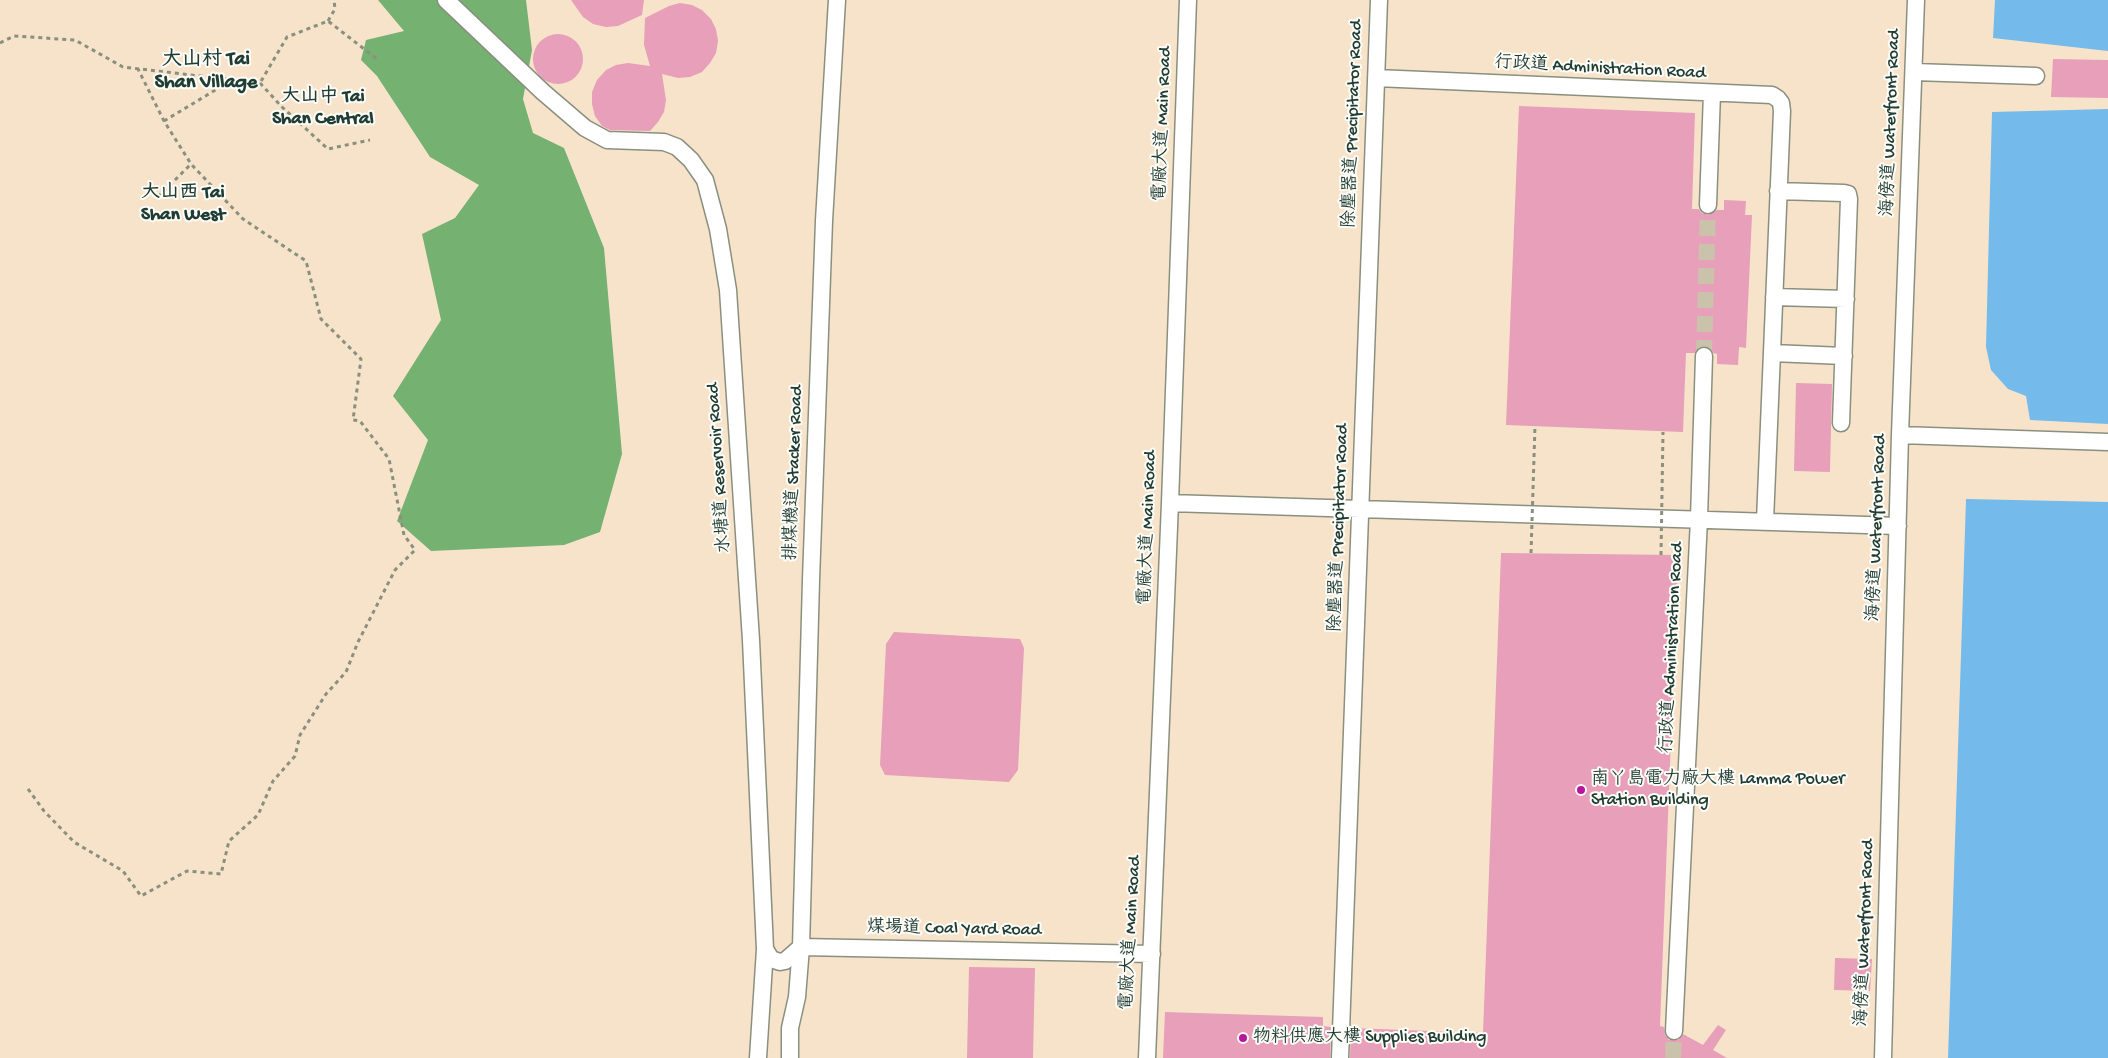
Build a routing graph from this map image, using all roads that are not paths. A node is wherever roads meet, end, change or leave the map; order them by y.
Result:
1 (446, 0) edge
2 (836, 0) edge
3 (1188, 0) edge
4 (1379, 0) edge
5 (1916, 0) edge
6 (1914, 72) junction
7 (2036, 76) dead end
8 (1376, 78) junction
9 (1712, 93) junction
10 (1778, 190) junction
11 (1708, 205) tunnel mouth
12 (1774, 297) junction
13 (1846, 299) junction
14 (1772, 353) junction
15 (1704, 356) tunnel mouth
16 (1844, 356) junction
17 (1841, 423) dead end
18 (1900, 435) junction
19 (2108, 442) edge
20 (1170, 503) junction
21 (1360, 510) junction
22 (1699, 518) junction
23 (1765, 521) junction
24 (1898, 526) junction
25 (801, 948) junction
26 (765, 950) junction
27 (1152, 954) junction
28 (1674, 1031) tunnel mouth
29 (758, 1058) edge
30 (790, 1058) edge
31 (1146, 1058) edge
32 (1340, 1058) edge
33 (1883, 1058) edge

1 - 26 lane, 水塘道 Reservoir Road
2 - 25 lane, 排煤機道 Stacker Road
3 - 20 lane, 電廠大道 Main Road
4 - 8 lane, 除塵器道 Precipitator Road
5 - 6 lane, 海傍道 Waterfront Road
6 - 7 lane
6 - 18 lane, 海傍道 Waterfront Road
8 - 9 lane, 行政道 Administration Road
8 - 21 lane, 除塵器道 Precipitator Road
9 - 10 lane
9 - 11 lane, 行政道 Administration Road
10 - 12 lane
10 - 13 lane
12 - 13 lane
12 - 14 lane
13 - 16 lane
14 - 16 lane
14 - 23 lane
15 - 22 lane, 行政道 Administration Road
16 - 17 lane
18 - 19 lane
18 - 24 lane, 海傍道 Waterfront Road
20 - 21 lane
20 - 27 lane, 電廠大道 Main Road
21 - 22 lane
21 - 32 lane, 除塵器道 Precipitator Road
22 - 23 lane
22 - 28 lane, 行政道 Administration Road
23 - 24 lane
24 - 33 lane, 海傍道 Waterfront Road
25 - 26 lane
25 - 27 lane, 煤場道 Coal Yard Road
25 - 30 lane, 排煤機道 Stacker Road
26 - 29 lane, 水塘道 Reservoir Road
27 - 31 lane, 電廠大道 Main Road

